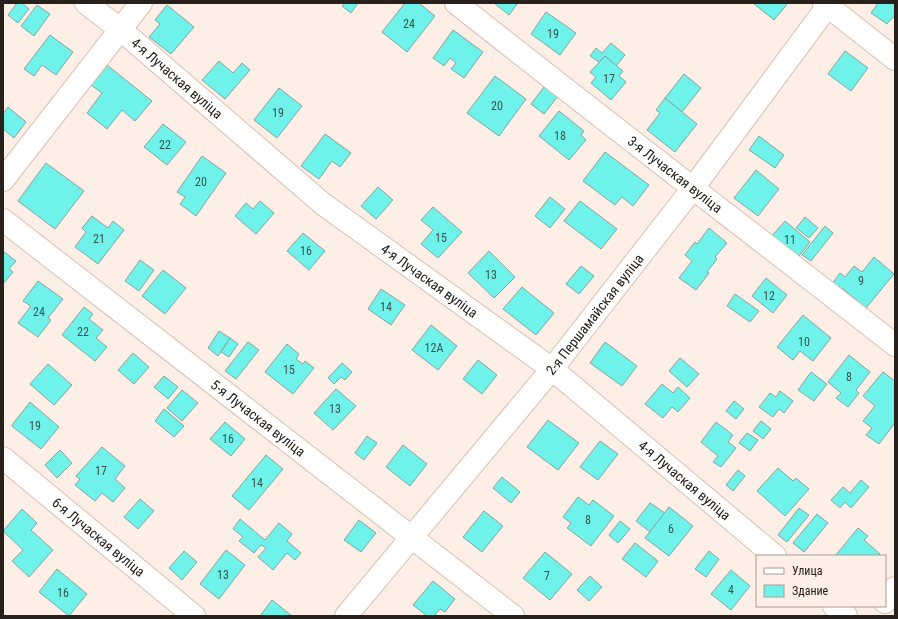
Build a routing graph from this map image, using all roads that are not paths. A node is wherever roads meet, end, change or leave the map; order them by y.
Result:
1 (86, 3) edge
2 (141, 3) edge
3 (456, 3) edge
4 (827, 4) edge
5 (121, 30) junction
6 (895, 59) edge
7 (3, 180) edge
8 (693, 188) junction
9 (3, 220) edge
10 (895, 345) edge
11 (552, 369) junction
12 (3, 458) edge
13 (411, 538) junction
14 (774, 555) edge
15 (895, 588) edge
16 (886, 601) edge
17 (835, 607) edge
18 (881, 607) edge
19 (194, 616) edge
20 (346, 616) edge
21 (513, 616) edge
22 (846, 616) edge
23 (875, 616) edge

1 - 5 street, 4-я Лучаская вуліца
2 - 5 street
3 - 8 street, 3-я Лучаская вуліца
4 - 6 street
4 - 8 street, 2-я Першамайская вуліца
5 - 7 street
5 - 11 street, 4-я Лучаская вуліца
8 - 10 street, 3-я Лучаская вуліца
8 - 11 street, 2-я Першамайская вуліца
9 - 13 street, 5-я Лучаская вуліца
11 - 13 street, 2-я Першамайская вуліца
11 - 14 street, 4-я Лучаская вуліца
12 - 19 street, 6-я Лучаская вуліца
13 - 20 street, 2-я Першамайская вуліца
13 - 21 street, 5-я Лучаская вуліца
15 - 16 street
17 - 22 street
18 - 23 street

